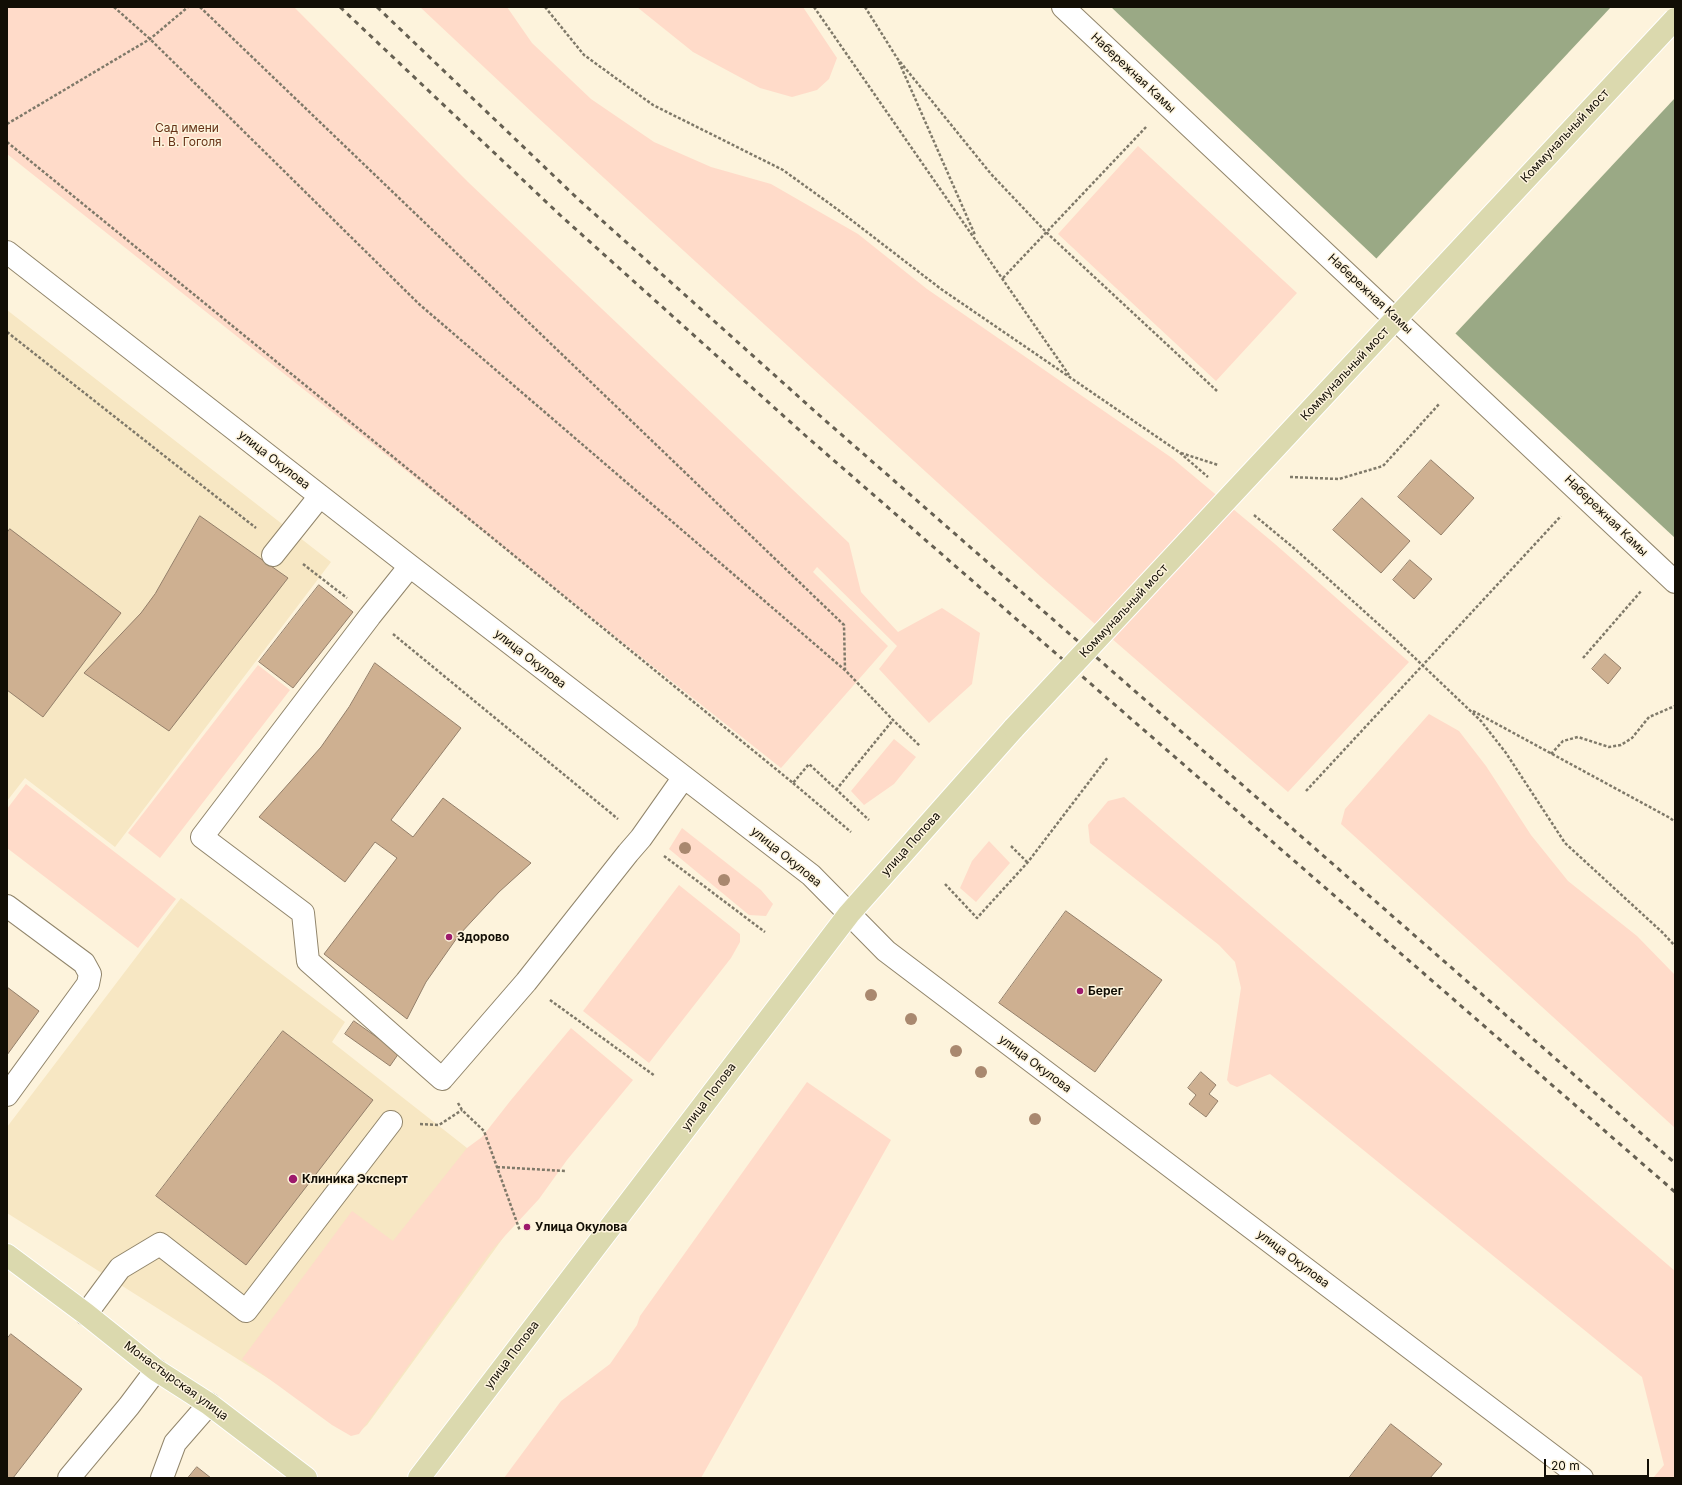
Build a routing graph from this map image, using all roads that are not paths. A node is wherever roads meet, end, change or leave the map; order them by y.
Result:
1 (1063, 7) edge
2 (1675, 19) edge
3 (7, 252) edge
4 (320, 496) junction
5 (273, 555) dead end
6 (410, 566) junction
7 (1668, 576) edge
8 (1014, 728) joint
9 (684, 777) junction
10 (7, 906) edge
11 (850, 914) junction
12 (7, 1095) edge
13 (391, 1122) road end
14 (7, 1255) edge
15 (86, 1314) junction
16 (156, 1370) junction
17 (209, 1404) junction
18 (69, 1478) edge
19 (162, 1478) edge
20 (306, 1478) edge
21 (418, 1478) edge
22 (1582, 1478) edge

1 - 7 street, Набережная Камы
2 - 8 main road, Коммунальный мост, bridge
3 - 4 street, улица Окулова
4 - 5 street
4 - 6 street, улица Окулова
6 - 9 street, улица Окулова
6 - 9 street
8 - 11 main road, улица Попова
9 - 11 street, улица Окулова
10 - 12 street
11 - 21 main road, улица Попова
11 - 22 street, улица Окулова
13 - 15 street
14 - 15 main road, Монастырская улица
15 - 16 main road, Монастырская улица
16 - 17 main road, Монастырская улица
16 - 18 street
17 - 19 street
17 - 20 main road, Монастырская улица

